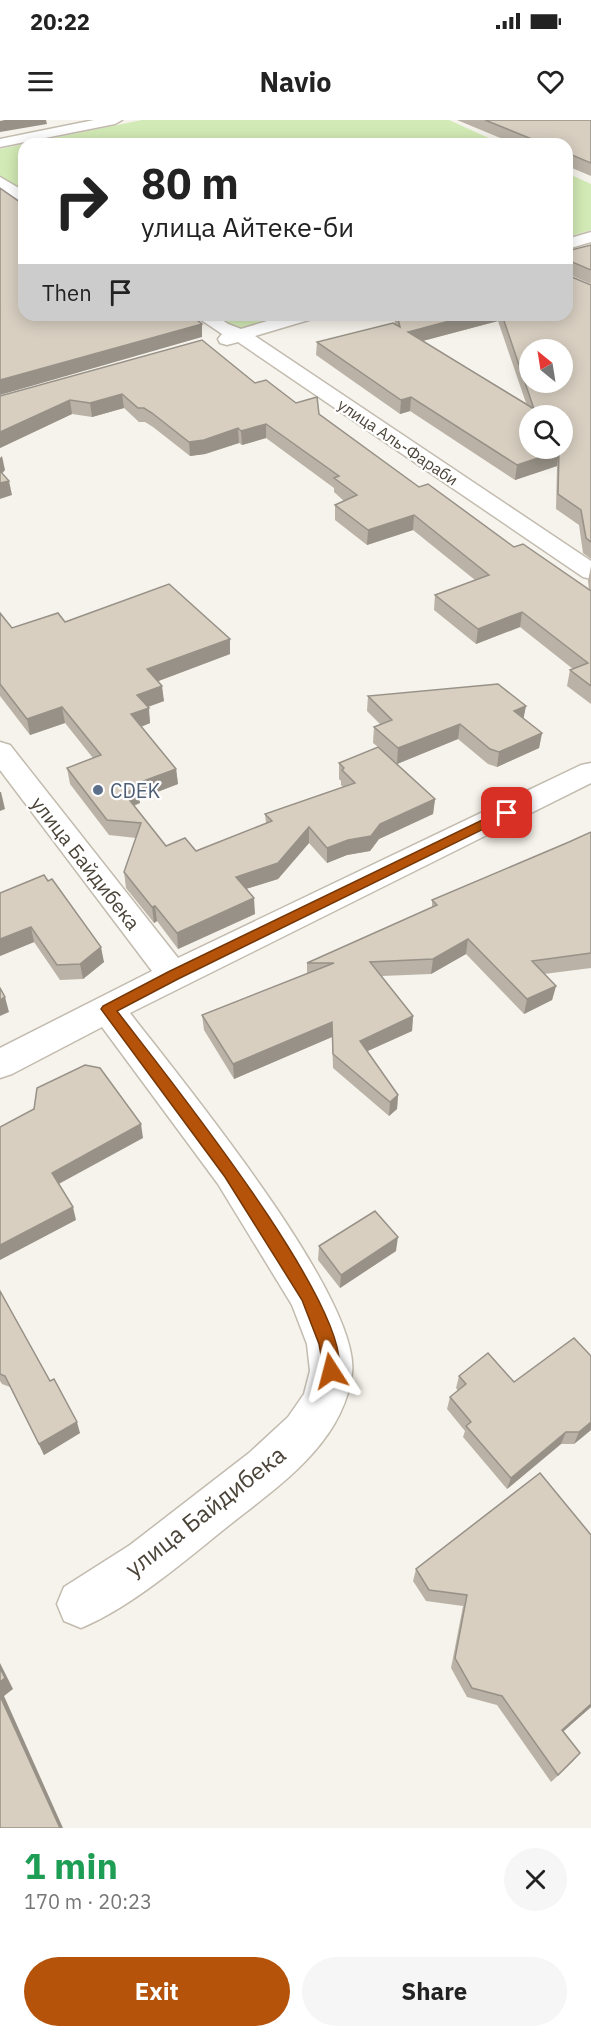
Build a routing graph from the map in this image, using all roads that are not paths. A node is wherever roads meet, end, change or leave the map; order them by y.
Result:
1 (115, 120) edge
2 (25, 138) edge
3 (18, 139) edge
4 (0, 143) edge
5 (0, 182) edge
6 (18, 194) edge
7 (591, 237) edge
8 (573, 242) edge
9 (212, 321) edge
10 (286, 321) edge
11 (241, 335) junction
12 (206, 344) edge
13 (591, 572) edge
14 (0, 751) edge
15 (591, 772) edge
16 (173, 975) junction
17 (108, 1009) junction
18 (0, 1064) edge
19 (81, 1604) dead end

1 - 2 street
3 - 4 street
5 - 6 street
7 - 8 street
9 - 11 street, улица Аль-Фараби
10 - 11 street
11 - 12 street
11 - 13 street, улица Аль-Фараби
14 - 16 street, улица Байдибека
15 - 16 street
16 - 17 street
17 - 18 street
17 - 19 street, улица Байдибека

